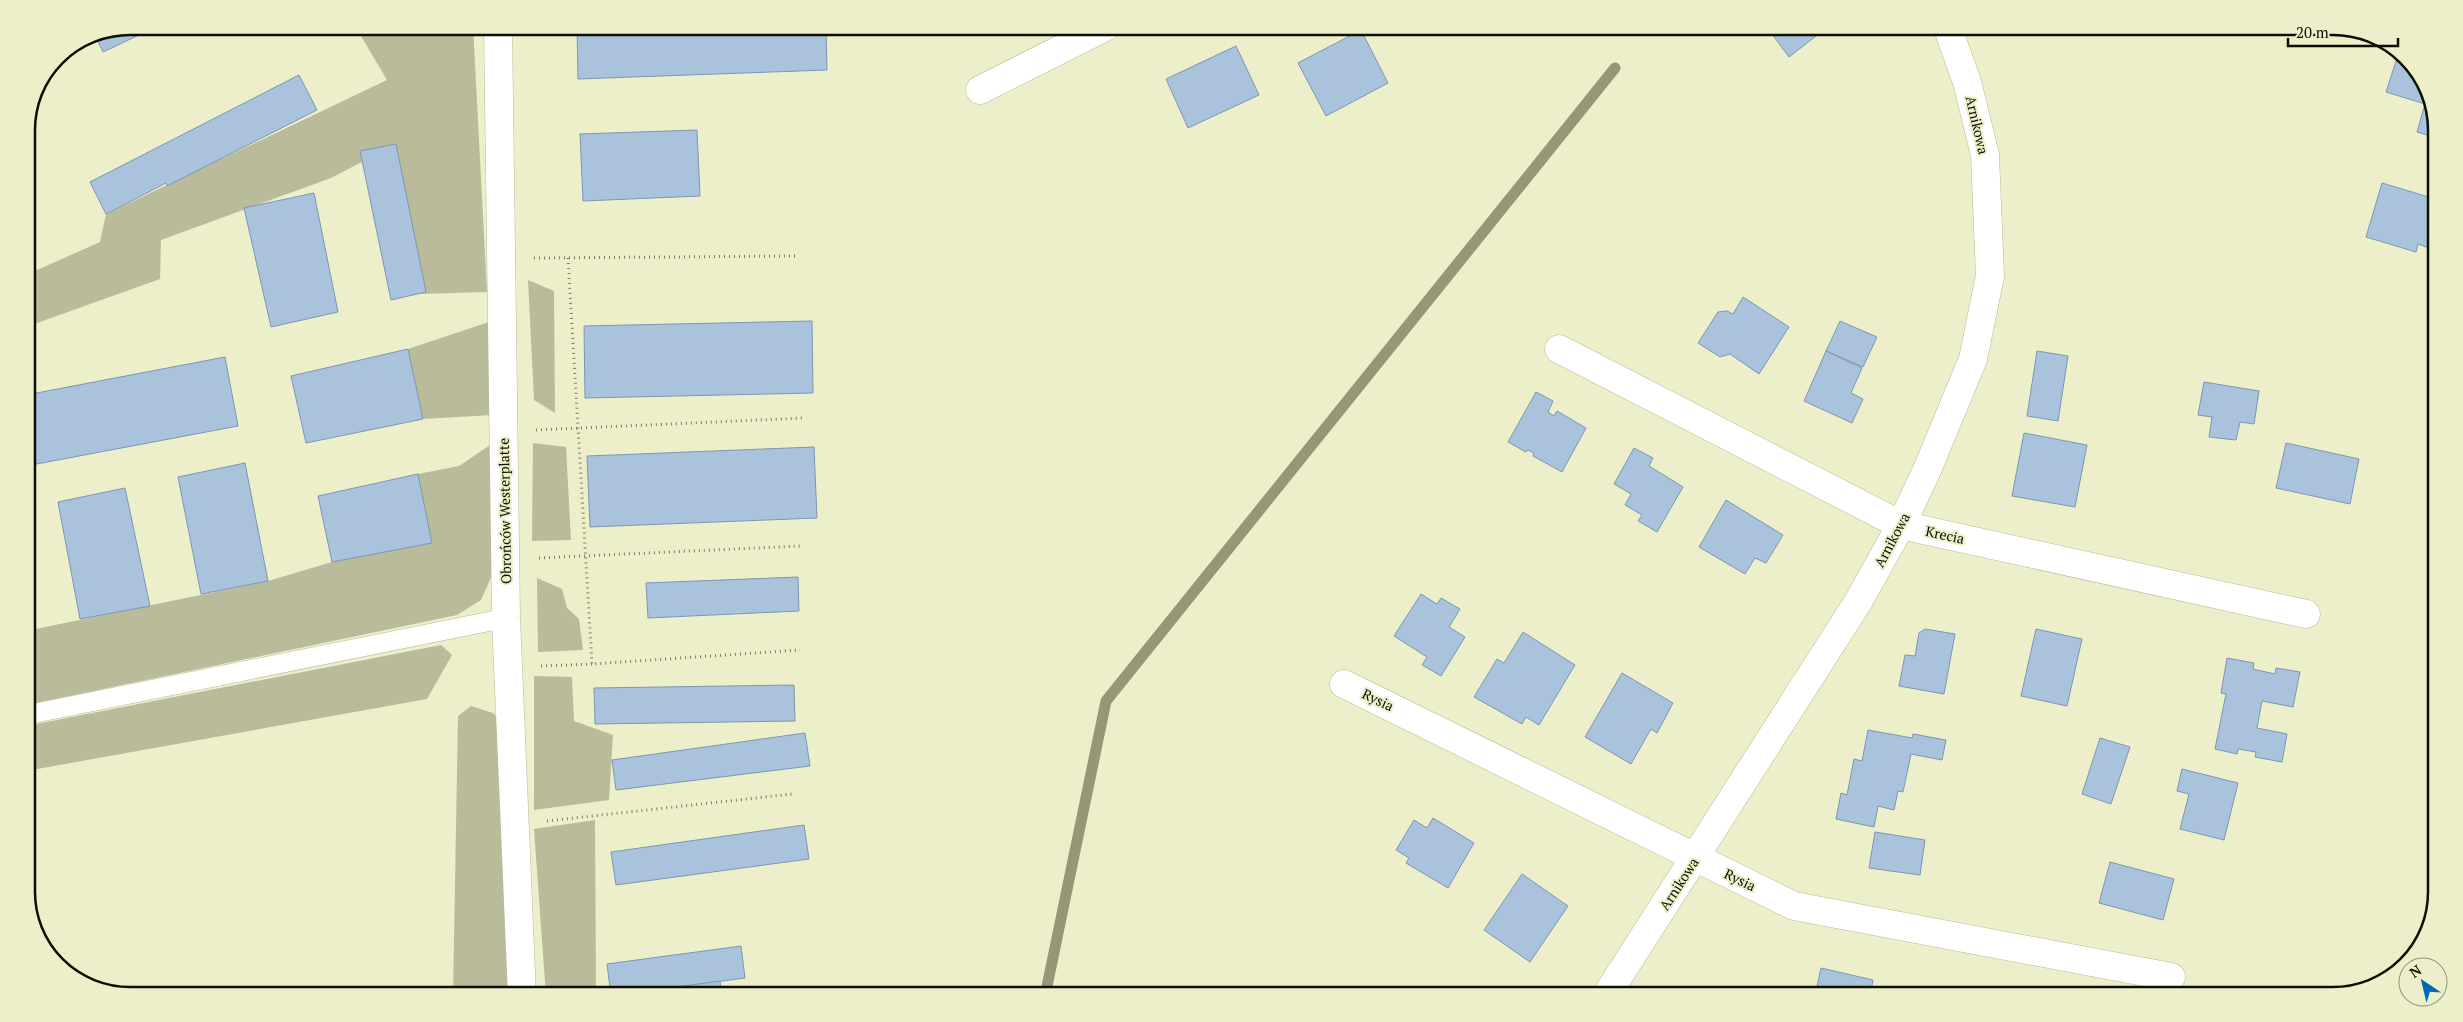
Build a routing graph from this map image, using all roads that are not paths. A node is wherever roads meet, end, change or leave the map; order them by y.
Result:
1 (498, 35) edge
2 (1089, 35) edge
3 (1950, 35) edge
4 (980, 90) dead end
5 (1559, 349) dead end
6 (1901, 525) junction
7 (2306, 614) dead end
8 (506, 618) junction
9 (1344, 684) dead end
10 (35, 713) edge
11 (1696, 859) junction
12 (2171, 977) dead end
13 (522, 987) edge
14 (1612, 987) edge

1 - 8 street, Obrońców Westerplatte
2 - 4 street
3 - 6 street, Arnikowa
5 - 6 street, Krecia
6 - 7 street, Krecia
6 - 11 street, Arnikowa
8 - 10 lane
8 - 13 street, Obrońców Westerplatte
9 - 11 street, Rysia
11 - 12 street, Rysia
11 - 14 street, Arnikowa

